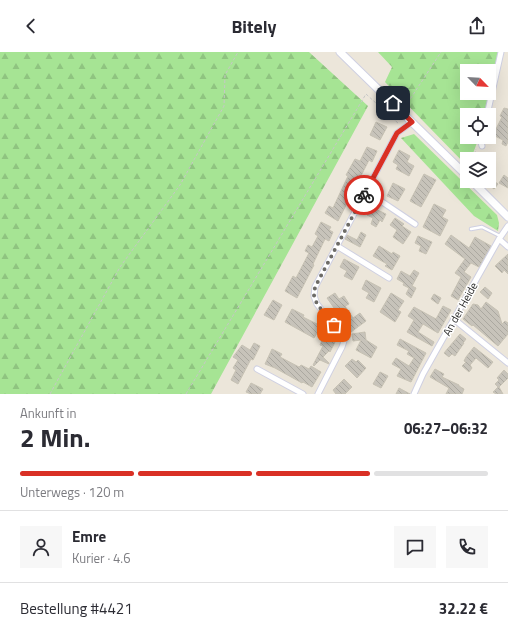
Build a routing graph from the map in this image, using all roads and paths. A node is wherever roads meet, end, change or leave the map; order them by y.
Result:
1 (238, 52) edge
2 (340, 52) edge
3 (441, 52) edge
4 (501, 52) edge
5 (489, 108) edge
6 (402, 112) junction
7 (412, 122) junction
8 (404, 128) junction
9 (460, 169) edge
10 (479, 188) edge
11 (366, 191) junction
12 (508, 217) edge
13 (414, 224) dead end
14 (508, 226) edge
15 (471, 230) dead end
16 (500, 237) junction
17 (337, 246) junction
18 (508, 247) edge
19 (389, 278) dead end
20 (455, 320) junction
21 (508, 363) edge
22 (257, 369) dead end
23 (50, 394) edge
24 (186, 394) edge
25 (303, 394) edge
26 (318, 394) edge
27 (414, 394) edge

1 - 23 path
2 - 6 main road
3 - 6 path
4 - 5 street
6 - 7 main road
7 - 8 street
7 - 9 main road
8 - 11 street
8 - 24 path
10 - 12 main road
11 - 13 street
11 - 17 street
14 - 16 street, An der Heide
15 - 16 lane
16 - 18 street
16 - 20 street, An der Heide
17 - 19 street
17 - 26 street
20 - 21 street
20 - 27 street, An der Heide
22 - 25 street

